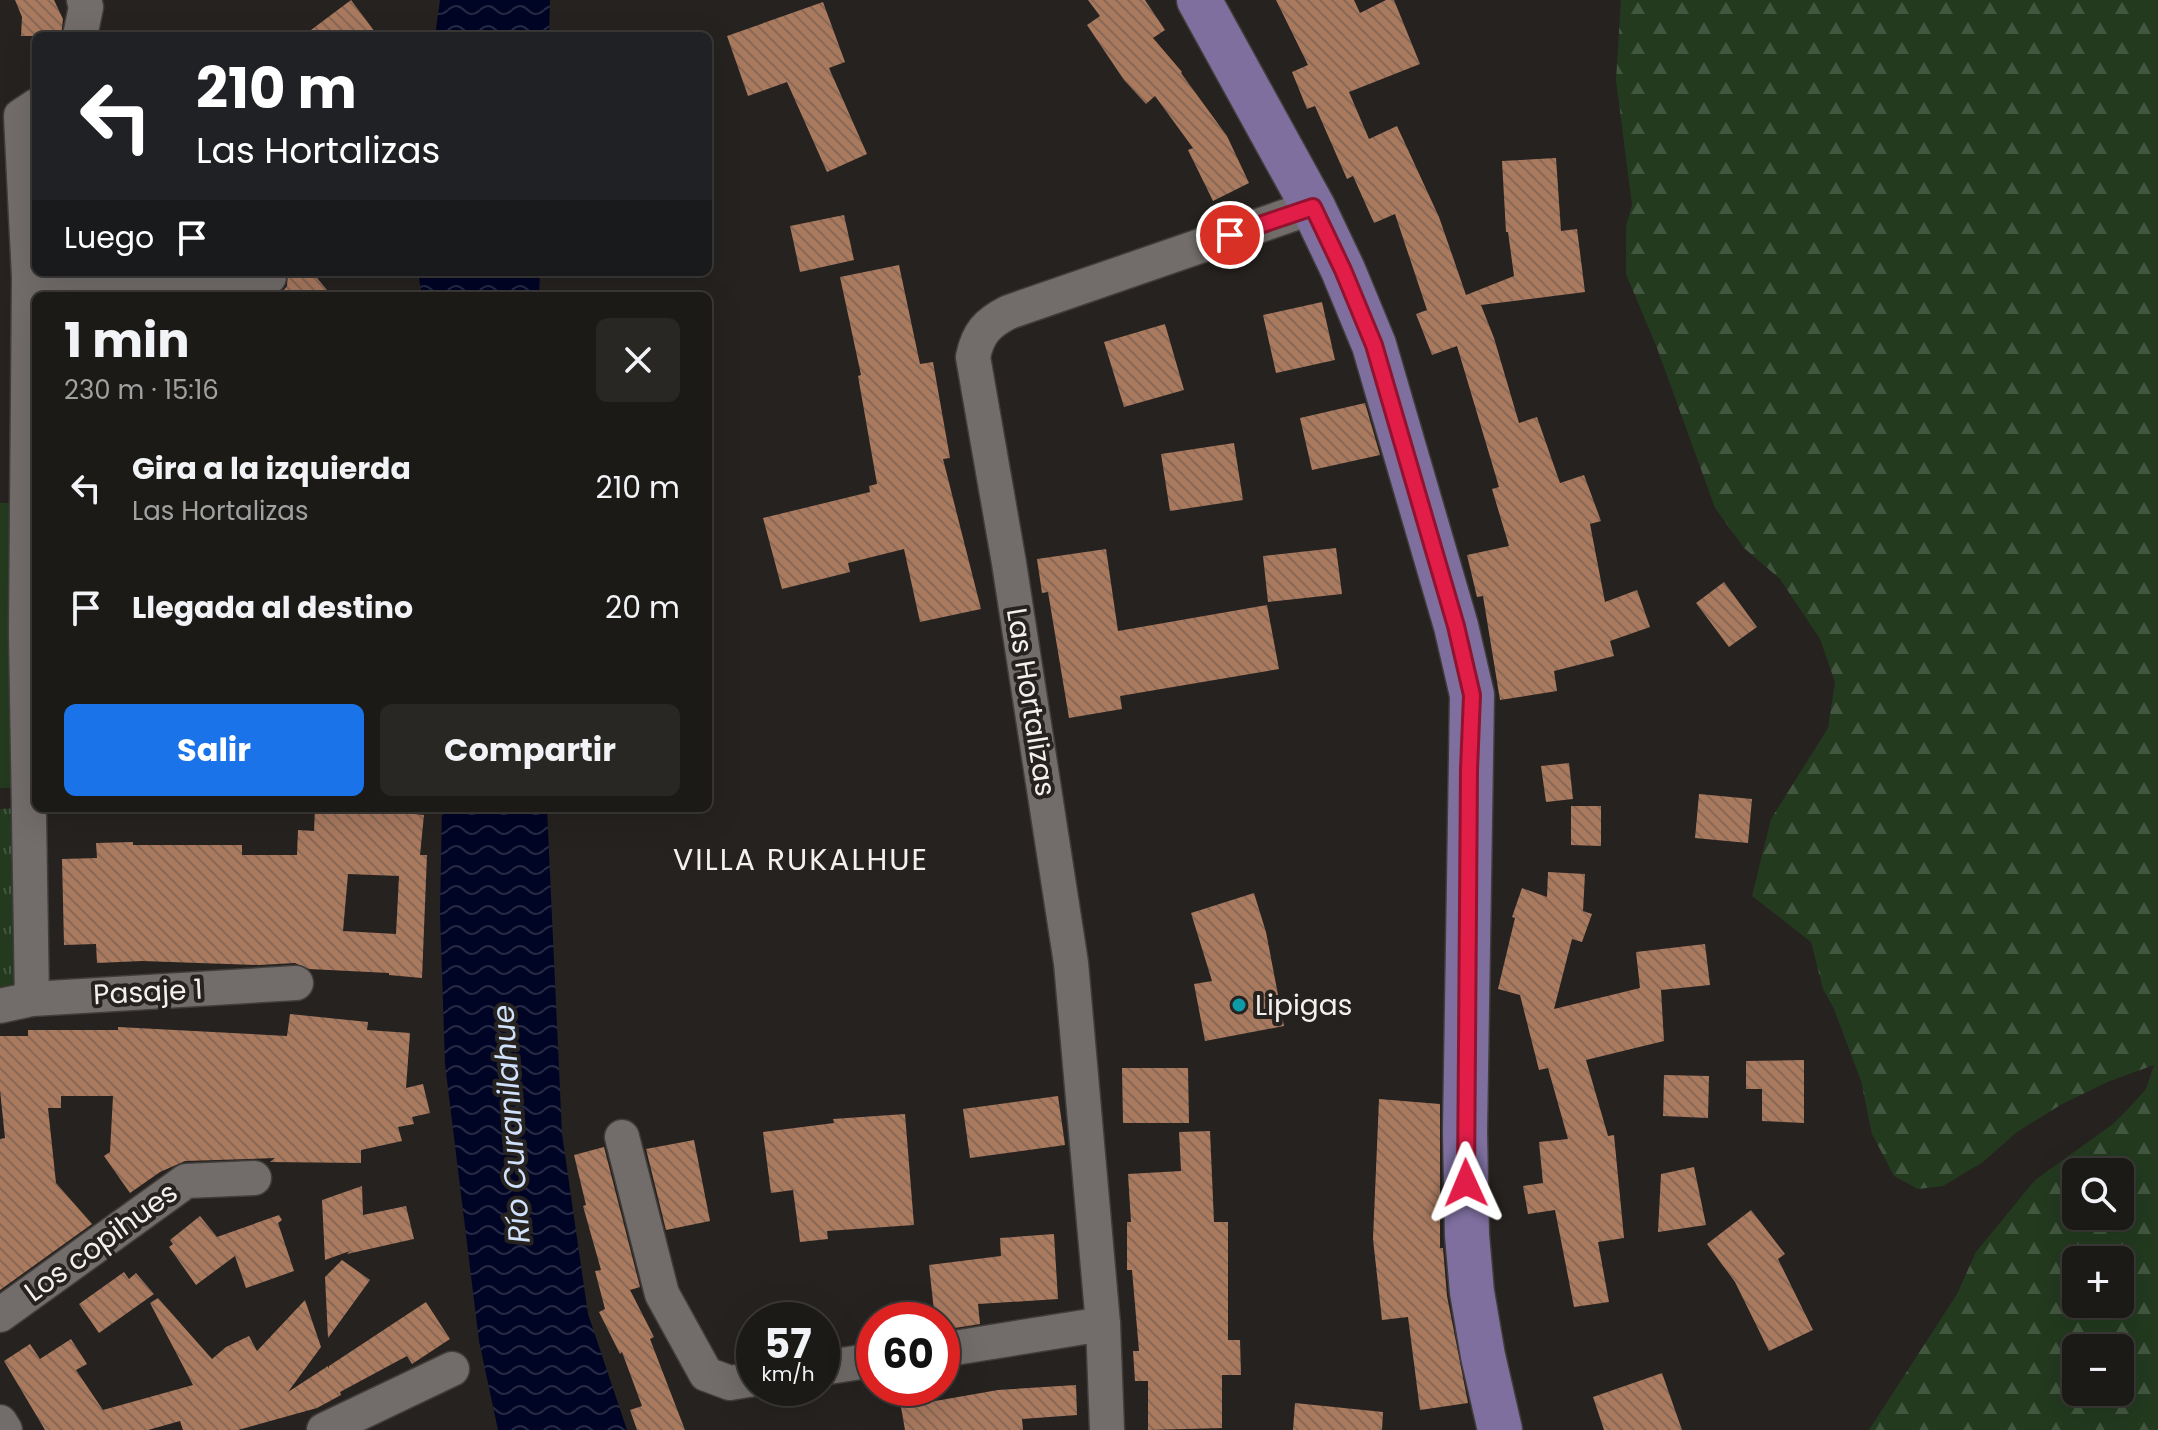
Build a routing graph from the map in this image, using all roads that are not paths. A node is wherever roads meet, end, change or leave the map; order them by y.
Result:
1 (84, 0) edge
2 (1199, 0) edge
3 (81, 32) edge
4 (19, 115) edge
5 (1313, 207) junction
6 (29, 277) junction
7 (269, 277) dead end
8 (31, 454) edge
9 (31, 632) edge
10 (32, 717) edge
11 (32, 812) edge
12 (296, 983) dead end
13 (16, 1002) edge
14 (622, 1137) dead end
15 (254, 1178) dead end
16 (0, 1315) edge
17 (1103, 1324) junction
18 (960, 1347) edge
19 (452, 1369) dead end
20 (736, 1382) edge
21 (0, 1422) edge
22 (5, 1430) edge
23 (324, 1430) edge
24 (1107, 1430) edge
25 (1500, 1430) edge

1 - 3 street
2 - 5 main road
4 - 6 street
5 - 17 street, Las Hortalizas
5 - 25 main road
6 - 7 street
6 - 8 street
8 - 9 street
9 - 10 street
11 - 13 street
12 - 13 street, Pasaje 1
14 - 20 street
15 - 16 street, Los copihues
17 - 18 street
17 - 24 street, Las Hortalizas
19 - 23 street
21 - 22 street

